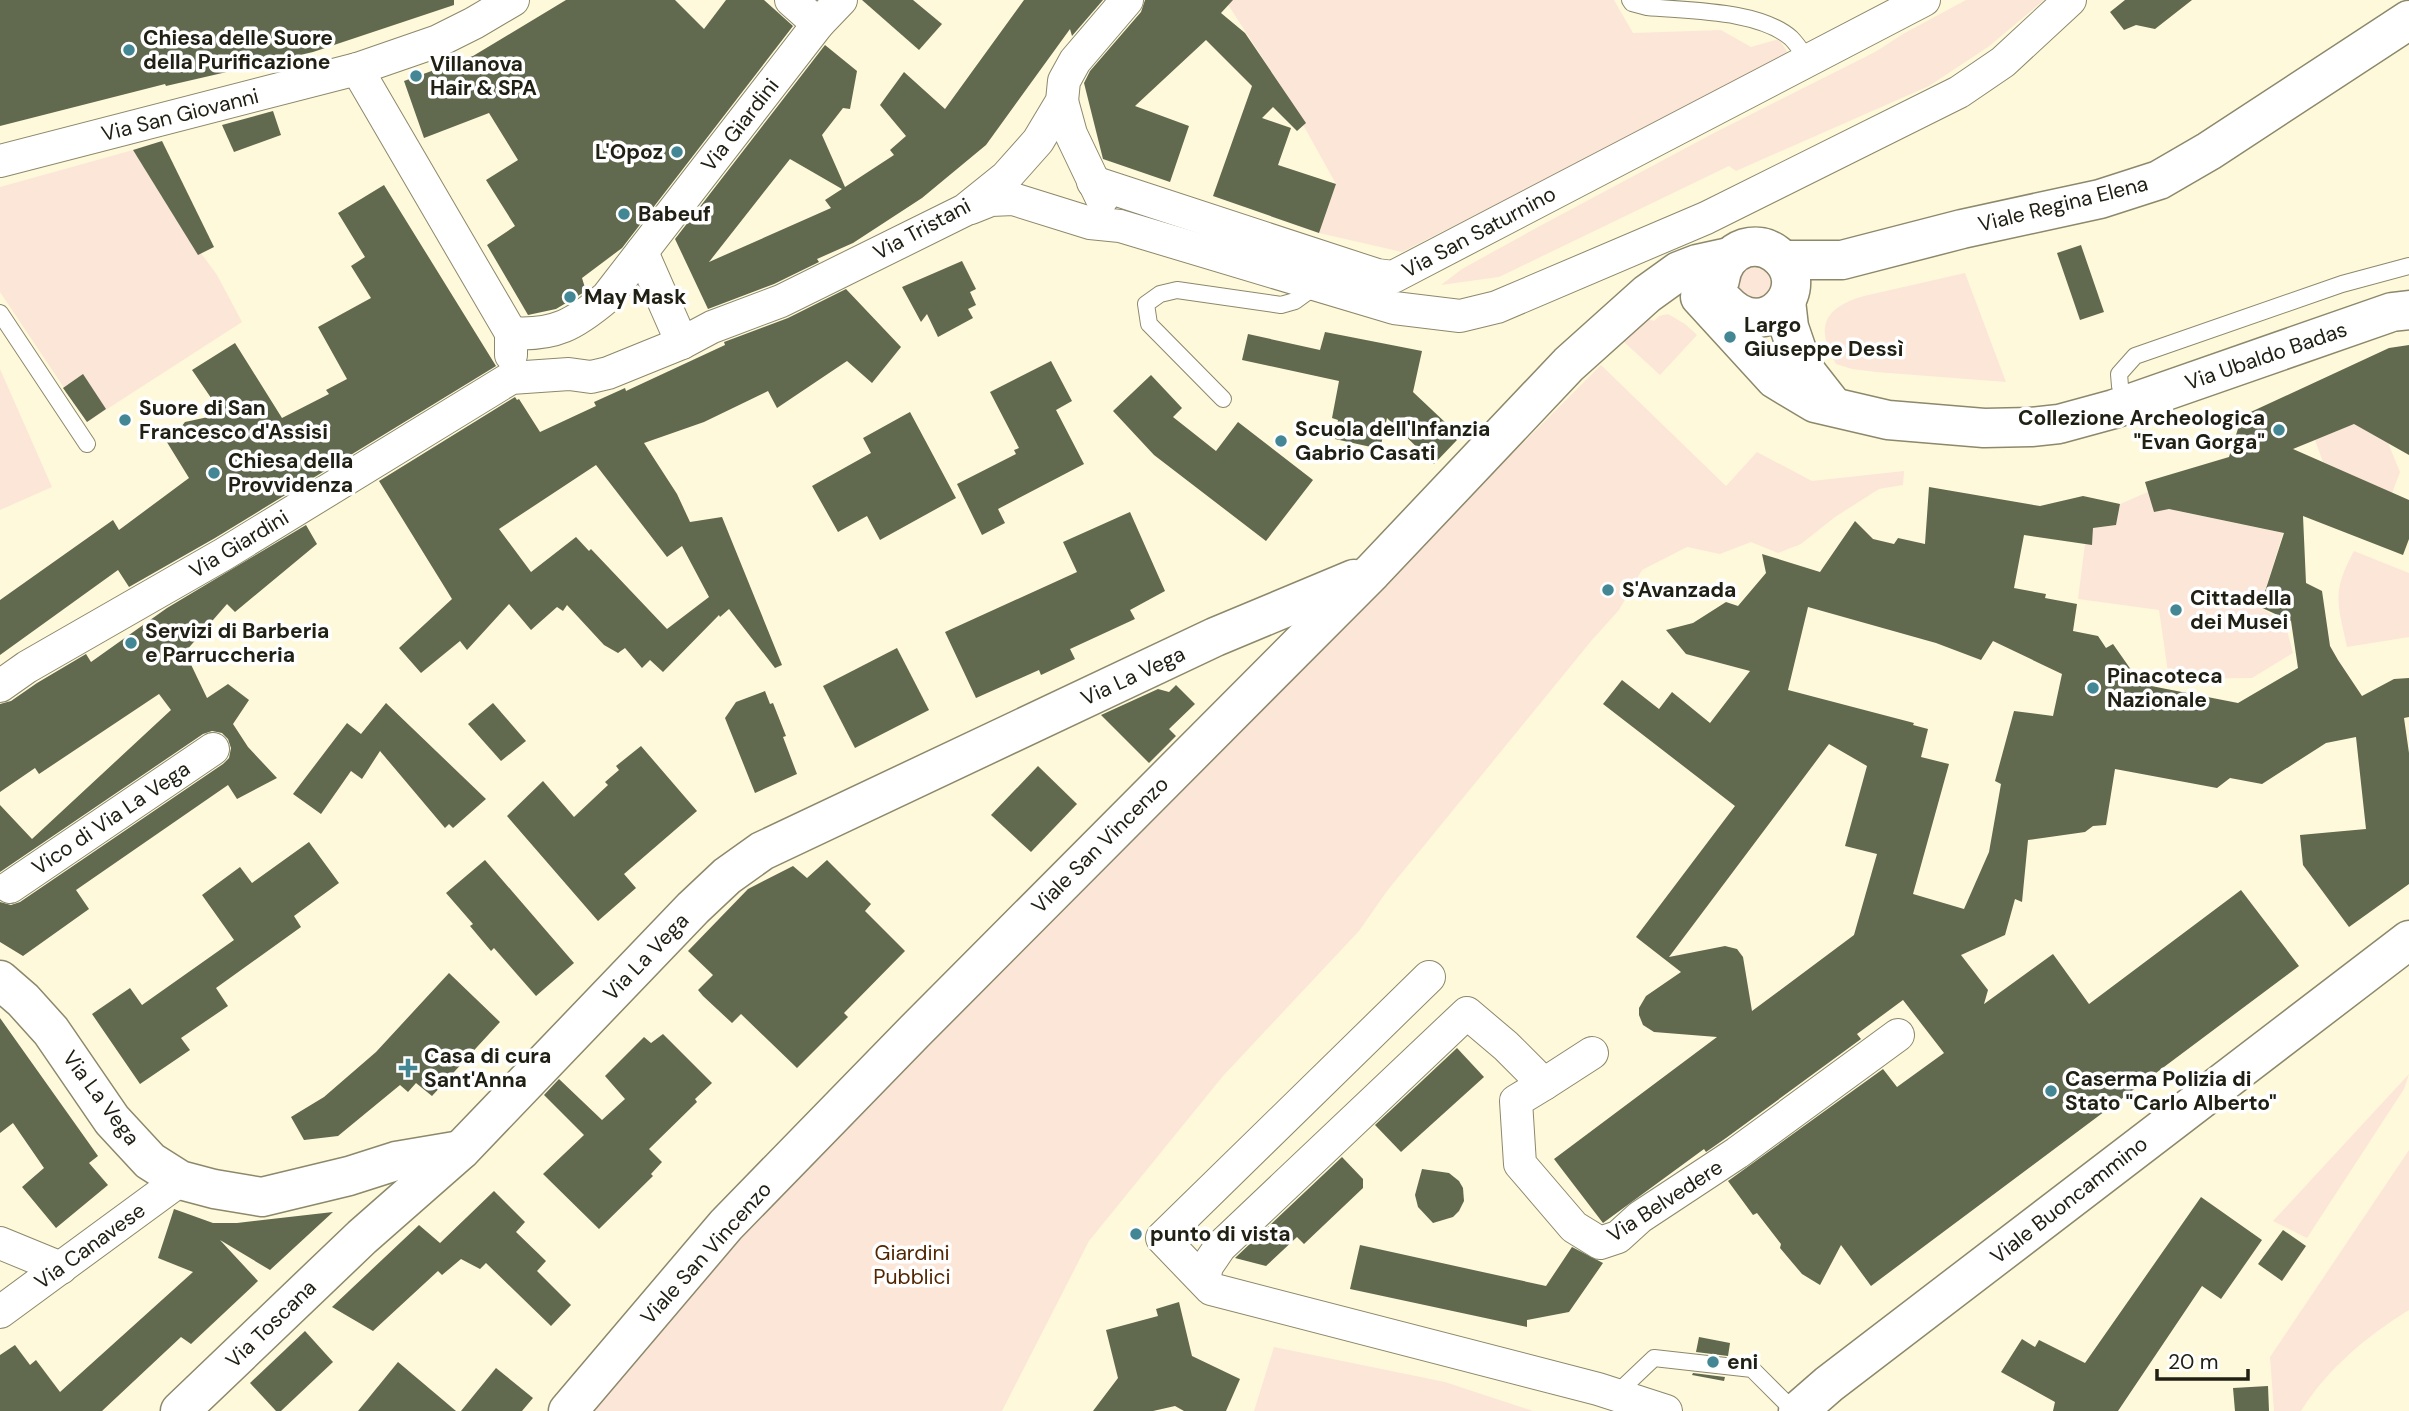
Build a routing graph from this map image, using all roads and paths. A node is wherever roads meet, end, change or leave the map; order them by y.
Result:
1 (513, 0) edge
2 (791, 0) edge
3 (841, 0) edge
4 (1127, 0) edge
5 (1630, 0) edge
6 (1924, 0) edge
7 (2070, 0) edge
8 (2409, 20) edge
9 (818, 24) junction
10 (1808, 60) junction
11 (357, 69) junction
12 (1062, 101) junction
13 (0, 161) edge
14 (1093, 182) junction
15 (965, 210) junction
16 (1706, 218) junction
17 (1120, 226) junction
18 (642, 252) junction
19 (1734, 253) junction
20 (1813, 266) junction
21 (2409, 266) edge
22 (1317, 285) junction
23 (1647, 294) junction
24 (1786, 300) junction
25 (2409, 310) edge
26 (1720, 312) junction
27 (0, 313) edge
28 (573, 323) junction
29 (511, 333) junction
30 (682, 342) junction
31 (1803, 368) junction
32 (591, 377) junction
33 (511, 378) junction
34 (1223, 399) dead end
35 (2129, 403) junction
36 (1834, 407) junction
37 (87, 444) dead end
38 (1372, 572) junction
39 (1239, 627) junction
40 (1262, 682) junction
41 (0, 686) edge
42 (213, 749) dead end
43 (10, 887) dead end
44 (2409, 940) edge
45 (1429, 977) dead end
46 (0, 981) edge
47 (1898, 1035) dead end
48 (1592, 1053) dead end
49 (1544, 1084) junction
50 (461, 1150) junction
51 (180, 1180) junction
52 (325, 1181) junction
53 (362, 1237) junction
54 (0, 1243) edge
55 (61, 1268) junction
56 (1204, 1280) junction
57 (0, 1311) edge
58 (1609, 1398) edge
59 (1786, 1409) edge
60 (180, 1411) edge
61 (568, 1411) edge
62 (1664, 1411) edge

1 - 11 street, Via San Giovanni
2 - 9 street
3 - 9 street, Via Giardini
4 - 12 street, Via Tristani
5 - 10 lane
6 - 10 street, Via San Saturnino
7 - 16 street, Via San Saturnino
8 - 20 street, Viale Regina Elena
9 - 18 street, Via Giardini
10 - 14 street, Via San Saturnino
11 - 13 street, Via San Giovanni
11 - 29 street
12 - 14 street
12 - 15 street, Via Tristani
14 - 17 street
15 - 17 street, Via San Saturnino
15 - 30 street, Via Tristani
16 - 19 street
16 - 22 street, Via San Saturnino
17 - 22 street, Via San Saturnino
18 - 28 street, Via Giardini
18 - 30 street
19 - 20 street
19 - 23 street, Viale San Vincenzo
19 - 26 street
20 - 24 street, Viale Regina Elena
20 - 31 street
21 - 35 lane
22 - 34 lane
23 - 26 street
23 - 38 street, Viale San Vincenzo
24 - 26 street
24 - 31 street
25 - 35 street, Via Ubaldo Badas
26 - 36 street, Via Ubaldo Badas
27 - 37 lane
28 - 29 street, Via Giardini
28 - 32 street
29 - 33 street
30 - 32 street, Via Tristani
31 - 36 street
32 - 33 street
33 - 41 street, Via Giardini
35 - 36 street, Via Ubaldo Badas
38 - 39 street, Via La Vega
38 - 40 street, Viale San Vincenzo
39 - 40 street
39 - 50 street, Via La Vega
40 - 61 street, Viale San Vincenzo
42 - 43 street, Vico di Via La Vega
44 - 59 street, Viale Buoncammino
45 - 56 street
46 - 51 street, Via La Vega
47 - 49 street, Via Belvedere
48 - 49 street, Via Belvedere
49 - 56 street
50 - 52 street, Via La Vega
50 - 53 street, Via Toscana
51 - 52 street, Via La Vega
51 - 55 street, Via Canavese
52 - 53 street
53 - 60 street, Via Toscana
54 - 55 street
55 - 57 street, Via Canavese
56 - 58 street
58 - 59 lane
58 - 62 street

